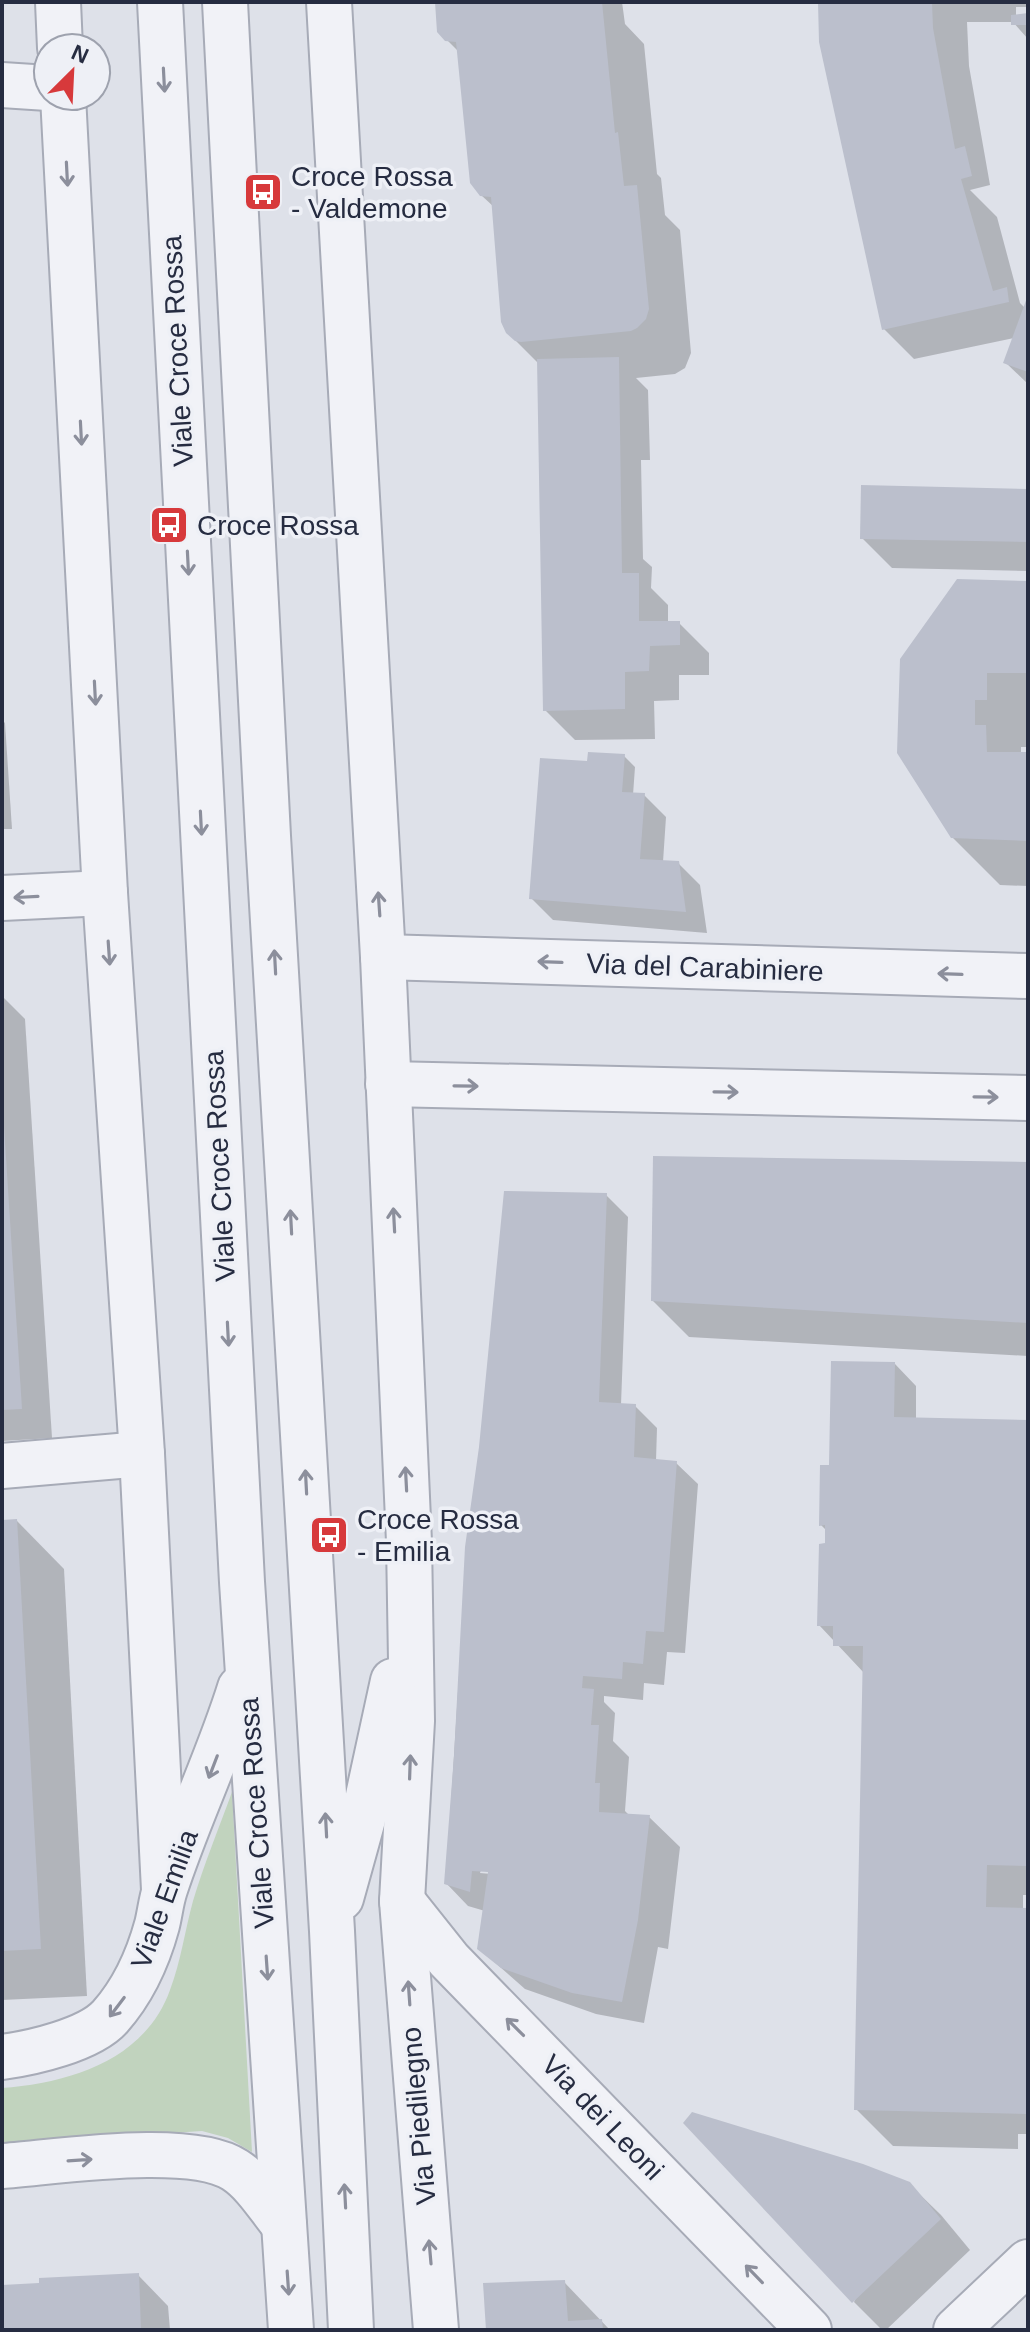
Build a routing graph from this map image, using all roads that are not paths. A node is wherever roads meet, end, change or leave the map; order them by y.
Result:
1 (58, 2) edge
2 (160, 2) edge
3 (225, 2) edge
4 (329, 2) edge
5 (59, 32) edge
6 (2, 85) edge
7 (32, 87) edge
8 (64, 112) edge
9 (105, 893) junction
10 (2, 898) edge
11 (383, 957) junction
12 (1028, 976) edge
13 (388, 1084) junction
14 (1028, 1098) edge
15 (142, 1454) junction
16 (2, 1466) edge
17 (409, 1610) junction
18 (247, 1666) junction
19 (164, 1890) junction
20 (402, 1901) junction
21 (332, 1931) junction
22 (2, 2057) edge
23 (2, 2166) edge
24 (284, 2225) junction
25 (1028, 2262) edge
26 (291, 2330) edge
27 (351, 2330) edge
28 (436, 2330) edge
29 (809, 2330) edge
30 (956, 2330) edge

1 - 5 street
2 -> 18 street, Viale Croce Rossa
21 -> 3 street
11 -> 4 street
6 - 7 street
8 -> 9 street
9 -> 10 street
9 -> 15 street
12 -> 11 street, Via del Carabiniere
11 - 13 street
13 -> 14 street
17 -> 13 street
15 - 16 street
15 - 19 street
20 -> 17 street
17 - 21 street
18 -> 19 street, Viale Emilia
18 -> 24 street, Viale Croce Rossa
19 -> 22 street, Viale Emilia
28 -> 20 street, Via Piedilegno
29 -> 20 street, Via dei Leoni
27 -> 21 street
23 -> 24 street
24 -> 26 street, Viale Croce Rossa
25 - 30 street

